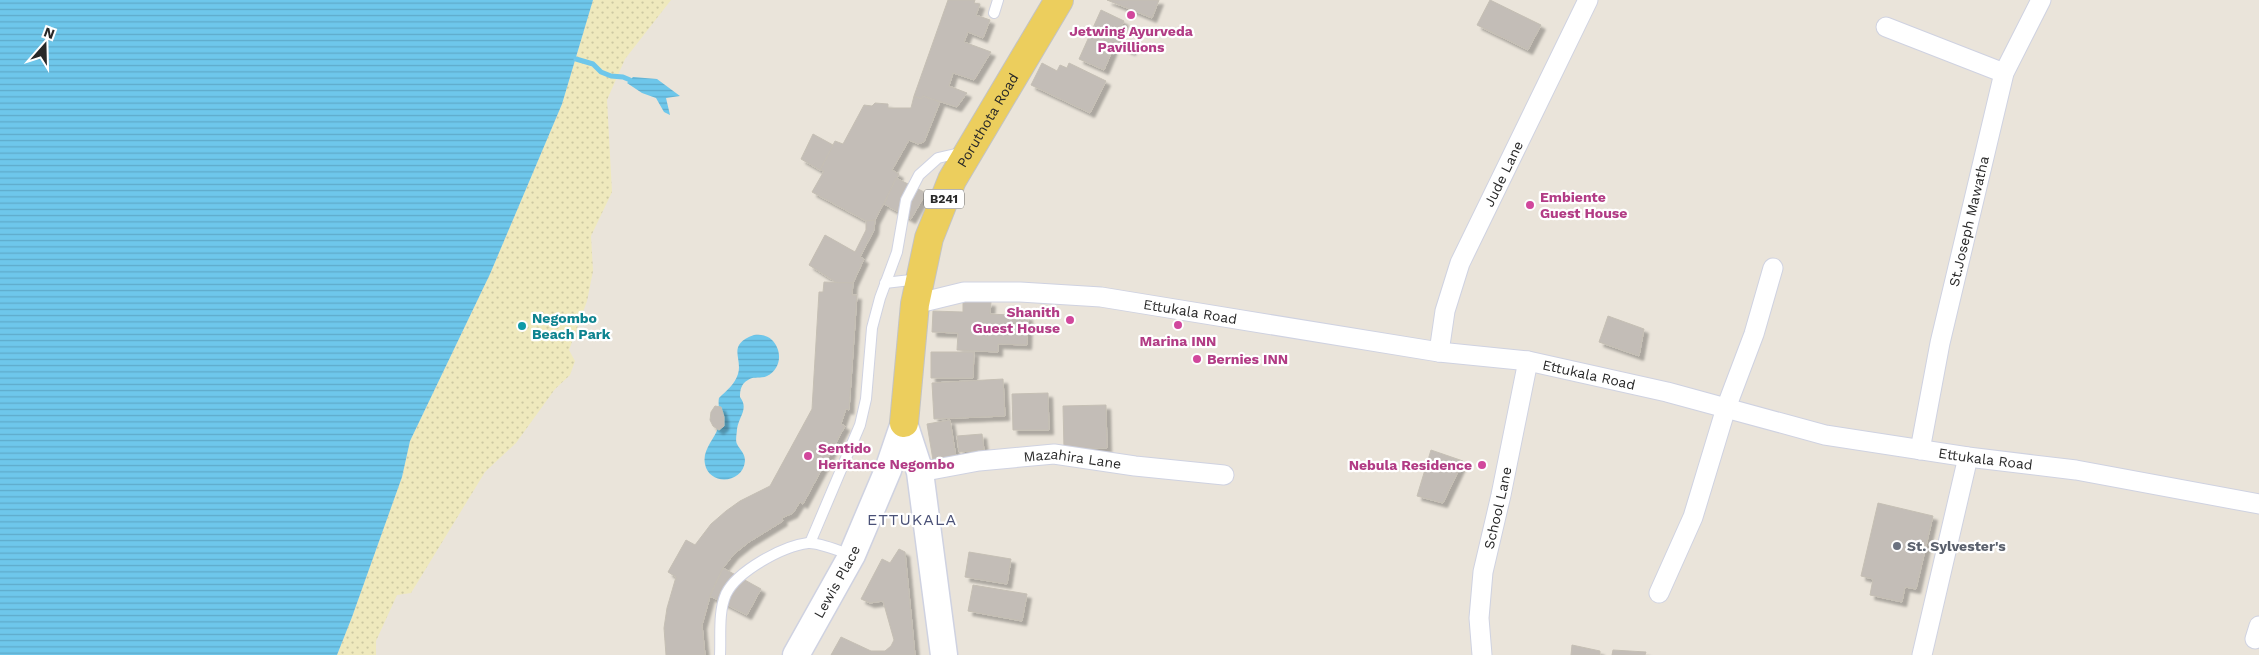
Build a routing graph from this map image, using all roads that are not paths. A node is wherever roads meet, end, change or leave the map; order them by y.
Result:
1 (998, 0) edge
2 (1059, 0) edge
3 (1588, 0) edge
4 (2041, 0) edge
5 (994, 13) dead end
6 (1886, 27) dead end
7 (2004, 72) junction
8 (969, 150) junction
9 (1773, 268) dead end
10 (885, 283) junction
11 (918, 291) junction
12 (1439, 352) junction
13 (1528, 362) junction
14 (1726, 408) junction
15 (904, 423) junction
16 (1920, 450) junction
17 (1968, 457) junction
18 (888, 470) junction
19 (920, 472) junction
20 (1224, 475) dead end
21 (2259, 504) edge
22 (927, 516) junction
23 (810, 543) junction
24 (852, 555) junction
25 (1659, 593) dead end
26 (720, 655) edge
27 (796, 655) edge
28 (944, 655) edge
29 (1482, 655) edge
30 (1922, 655) edge

1 - 5 lane
2 - 8 main road, Poruthota Road / B241
3 - 12 street, Jude Lane
4 - 7 street, St.Joseph Mawatha
6 - 7 street
7 - 16 street, St.Joseph Mawatha
8 - 10 lane
8 - 11 main road, Poruthota Road / B241
9 - 14 street
10 - 11 lane
10 - 23 lane
11 - 12 street, Ettukala Road
11 - 15 main road, Poruthota Road / B241
12 - 13 street, Ettukala Road
13 - 14 street, Ettukala Road
13 - 29 street, School Lane
14 - 16 street, Ettukala Road
14 - 25 street
15 - 18 street, Lewis Place
15 - 19 street
16 - 17 street, Ettukala Road
17 - 21 street, Ettukala Road
17 - 30 street
18 - 22 street
18 - 24 street, Lewis Place
19 - 20 street, Mazahira Lane
19 - 22 street
22 - 28 street
23 - 24 lane
23 - 26 lane
24 - 27 street, Lewis Place

